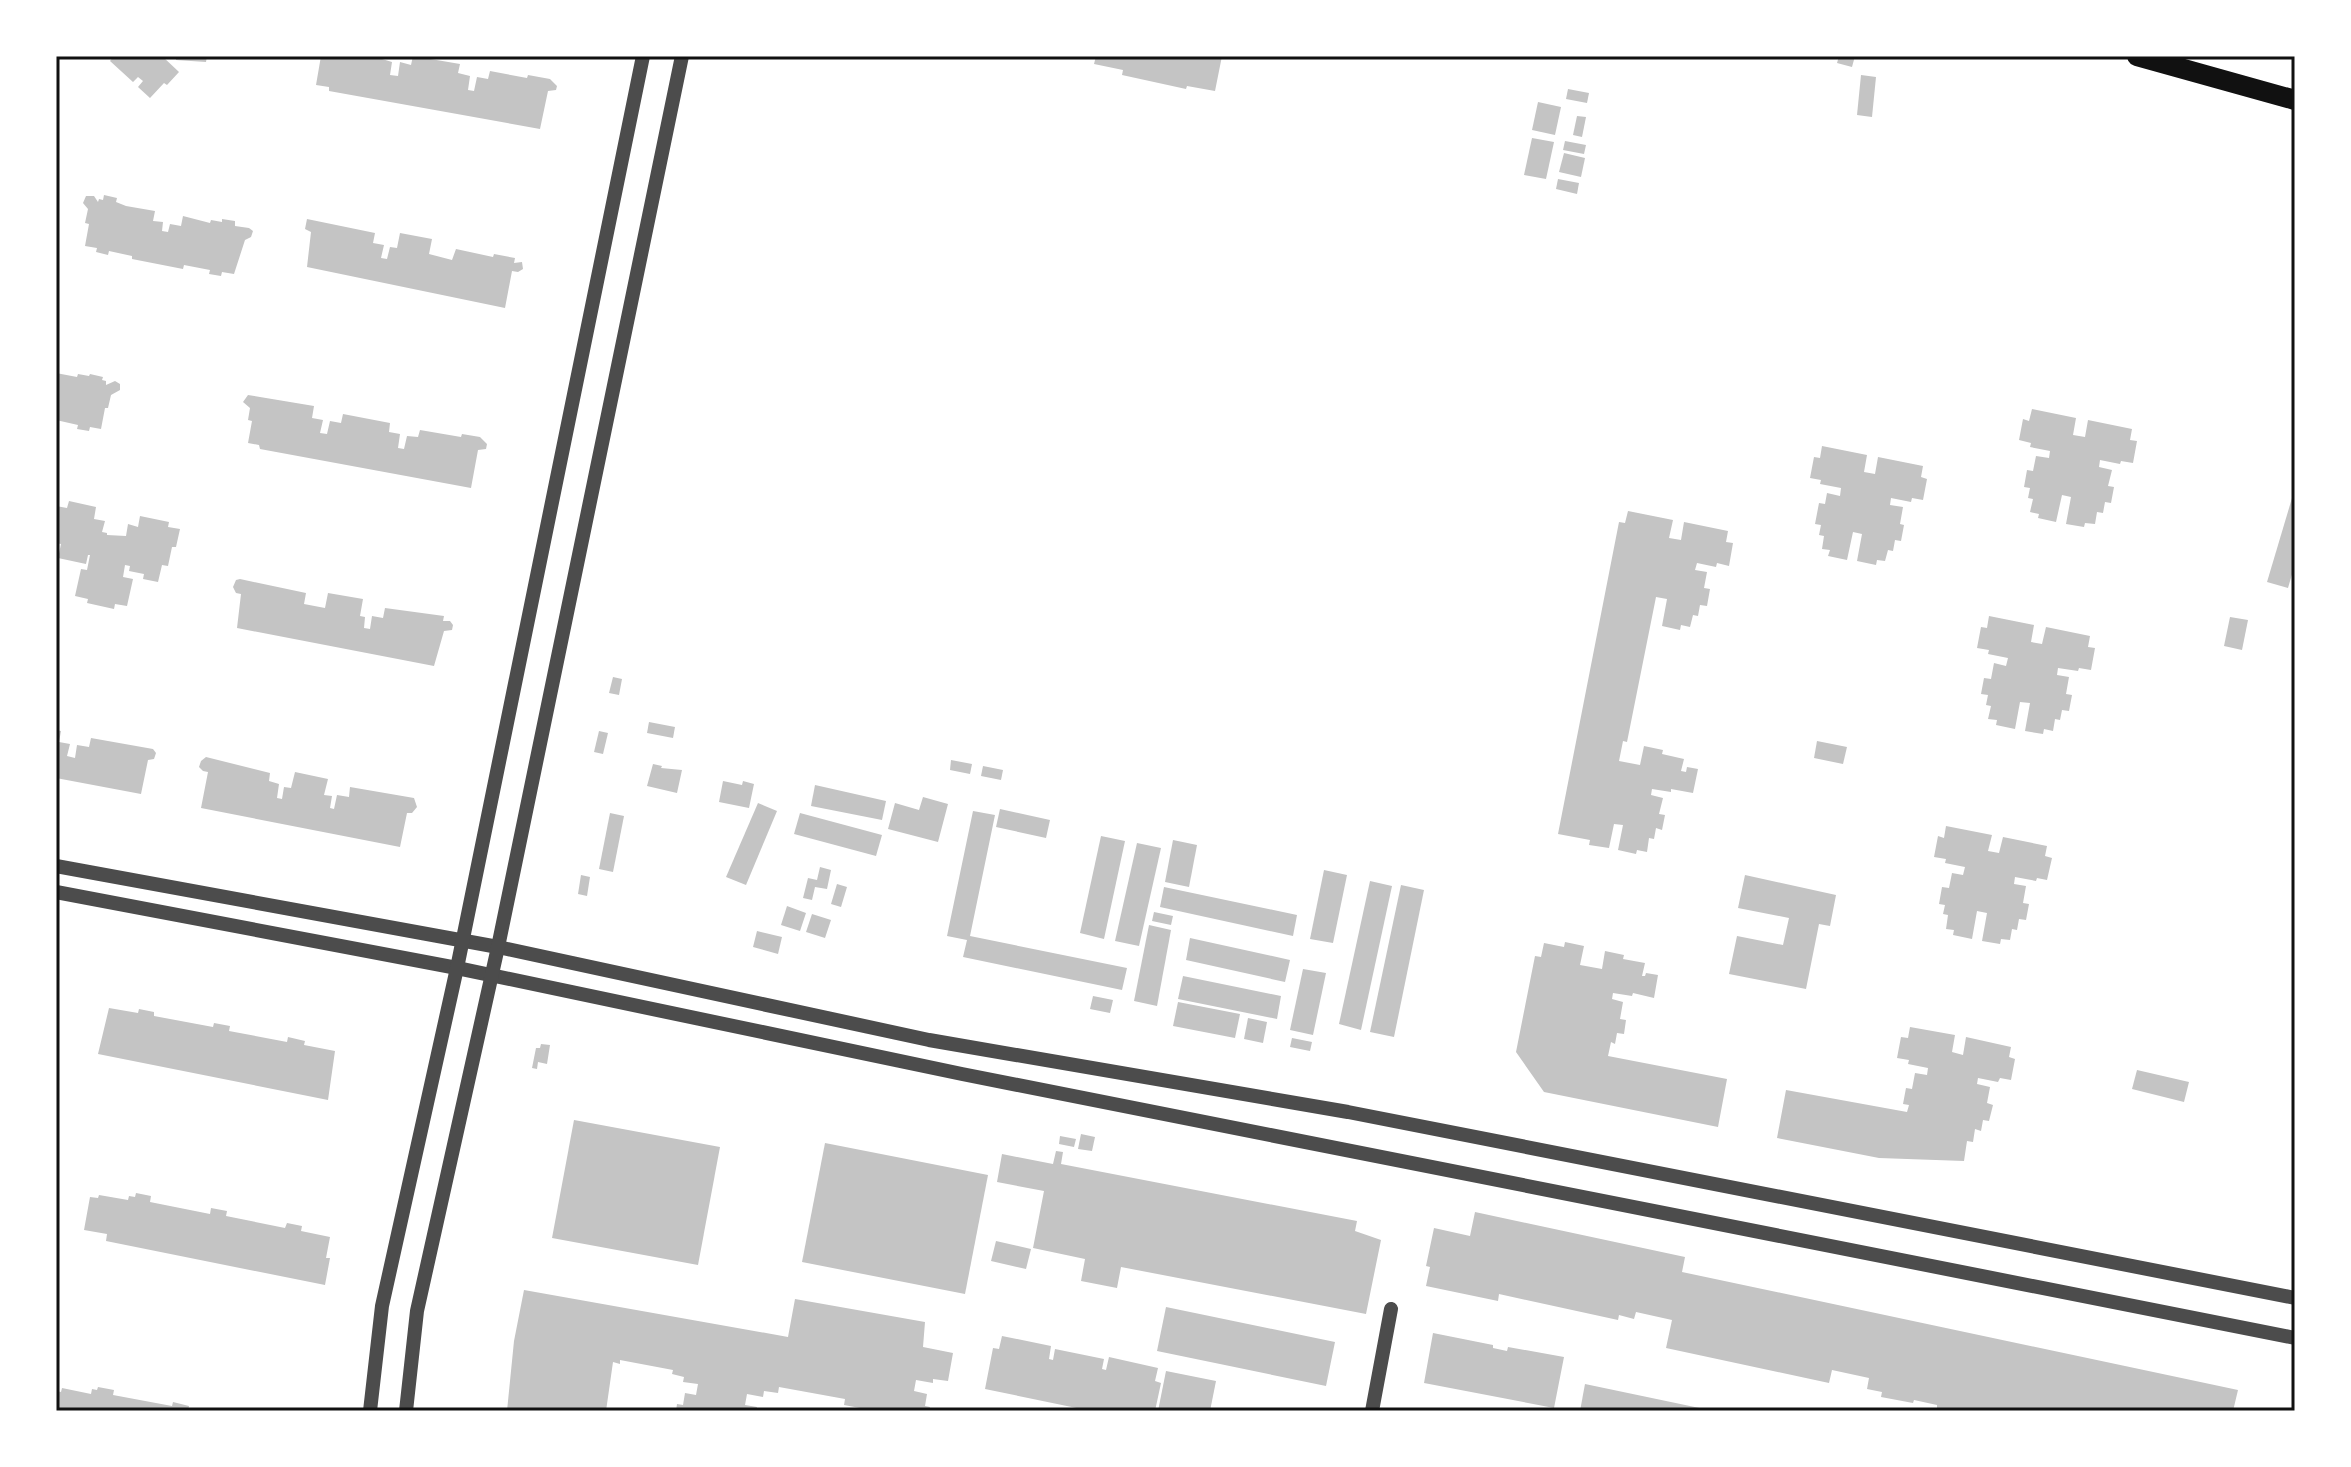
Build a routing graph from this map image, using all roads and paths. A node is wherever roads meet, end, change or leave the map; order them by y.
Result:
1 (643, 56) edge
2 (682, 56) edge
3 (2137, 56) edge
4 (2295, 100) edge
5 (56, 866) edge
6 (56, 892) edge
7 (462, 941) junction
8 (498, 947) junction
9 (457, 968) junction
10 (491, 975) junction
11 (2295, 1298) edge
12 (1391, 1309) dead end
13 (2295, 1338) edge
14 (370, 1411) edge
15 (406, 1411) edge
16 (1372, 1411) edge

1 - 7 street
2 - 8 street
3 - 4 main road
5 - 7 street
6 - 9 street
7 - 8 street
7 - 9 street
8 - 10 street
8 - 11 street
9 - 10 street
9 - 14 street
10 - 13 street
10 - 15 street
12 - 16 street

